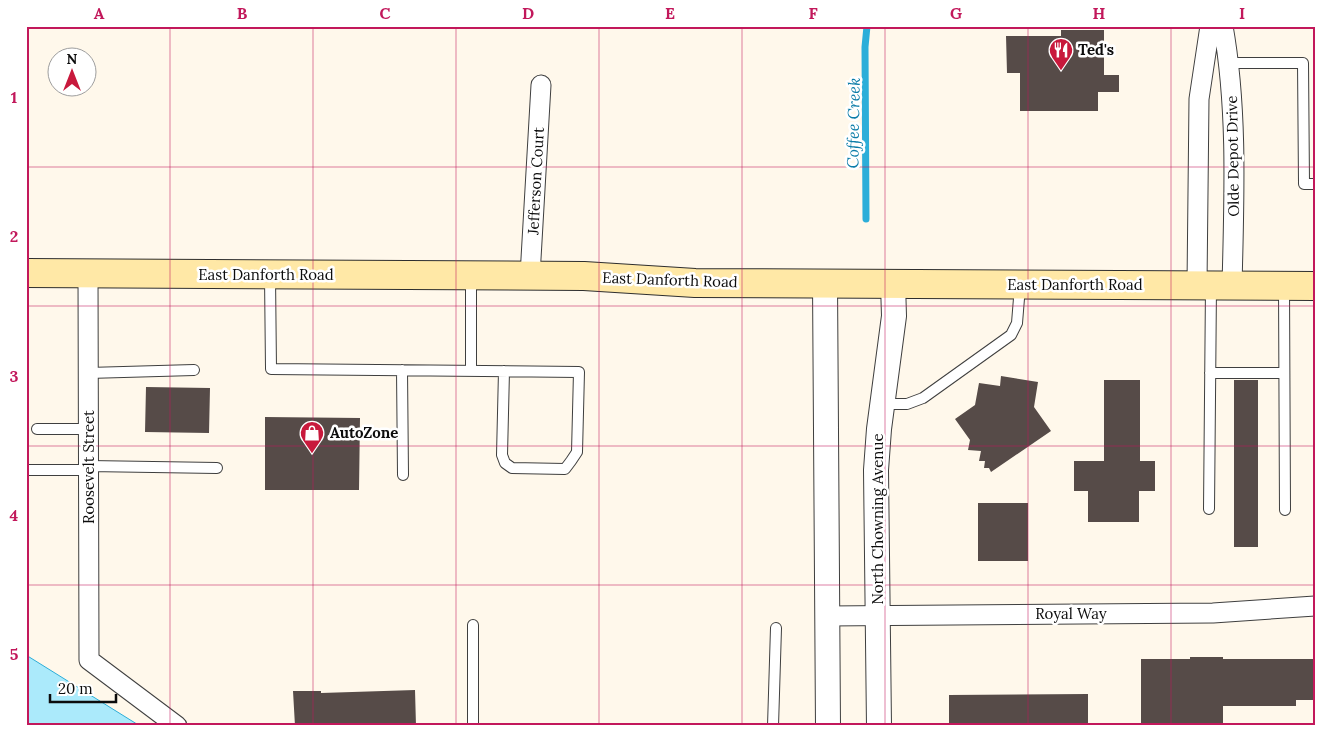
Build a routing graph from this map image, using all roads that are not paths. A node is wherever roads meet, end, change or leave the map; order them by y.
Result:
1 (1210, 26) edge
2 (1223, 26) edge
3 (1230, 63) junction
4 (541, 85) dead end
5 (1315, 184) edge
6 (26, 273) edge
7 (88, 274) junction
8 (270, 275) junction
9 (471, 276) junction
10 (530, 276) junction
11 (826, 284) junction
12 (893, 284) junction
13 (1020, 285) junction
14 (1214, 285) junction
15 (1284, 286) junction
16 (1315, 286) edge
17 (194, 370) dead end
18 (402, 370) junction
19 (470, 371) junction
20 (504, 371) junction
21 (88, 373) junction
22 (1210, 373) junction
23 (1284, 373) junction
24 (882, 404) junction
25 (37, 429) dead end
26 (88, 429) junction
27 (89, 468) junction
28 (217, 468) dead end
29 (26, 470) edge
30 (403, 474) dead end
31 (1210, 509) dead end
32 (1285, 510) dead end
33 (1315, 606) edge
34 (878, 615) junction
35 (827, 616) junction
36 (473, 625) dead end
37 (776, 628) dead end
38 (177, 726) edge
39 (473, 726) edge
40 (773, 726) edge
41 (828, 726) edge
42 (879, 726) edge

1 - 14 street
2 - 3 street, Olde Depot Drive
3 - 5 lane
3 - 14 street, Olde Depot Drive
4 - 10 street, Jefferson Court
6 - 7 main road, East Danforth Road
7 - 8 main road, East Danforth Road
7 - 21 street, Roosevelt Street
8 - 9 main road, East Danforth Road
8 - 18 lane
9 - 10 main road, East Danforth Road
9 - 19 lane
10 - 11 main road, East Danforth Road
11 - 12 main road, East Danforth Road
11 - 35 street
12 - 13 main road, East Danforth Road
12 - 24 street, North Chowning Avenue
13 - 14 main road, East Danforth Road
13 - 24 lane
14 - 15 main road, East Danforth Road
14 - 22 lane
15 - 16 main road, East Danforth Road
15 - 23 lane
17 - 21 lane
18 - 19 lane
18 - 30 lane
19 - 20 lane
20 - 20 lane
21 - 26 street, Roosevelt Street
22 - 23 lane
22 - 31 lane
23 - 32 lane
24 - 34 street, North Chowning Avenue
25 - 26 lane
26 - 27 street, Roosevelt Street
27 - 28 lane
27 - 29 lane
27 - 38 street, Roosevelt Street
33 - 34 street, Royal Way
34 - 35 street, Royal Way
34 - 42 street, North Chowning Avenue
35 - 41 street
36 - 39 lane
37 - 40 lane

